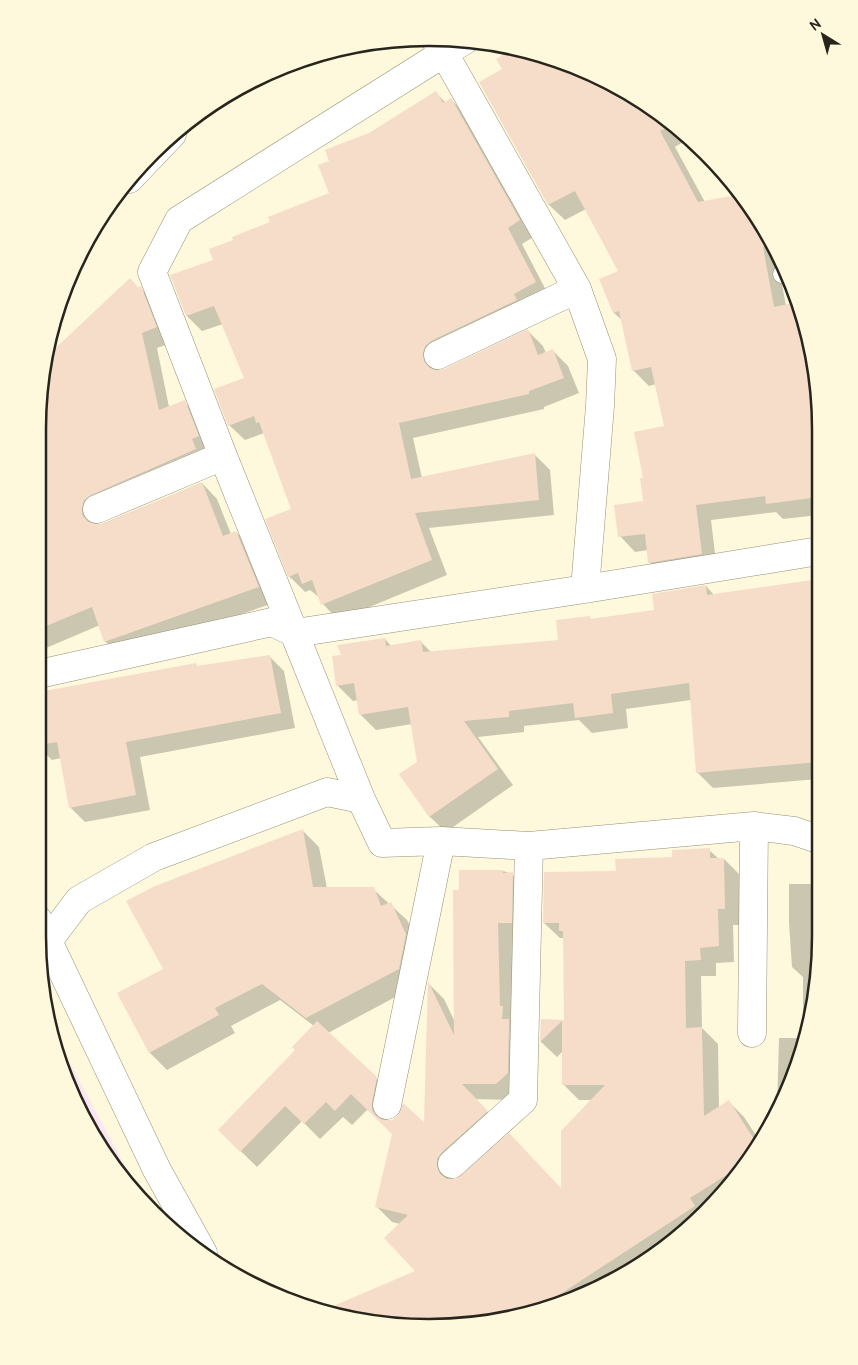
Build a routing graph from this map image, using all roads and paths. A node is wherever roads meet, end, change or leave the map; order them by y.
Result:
1 (444, 47) edge
2 (449, 47) edge
3 (577, 289) junction
4 (438, 355) dead end
5 (223, 456) junction
6 (97, 509) dead end
7 (812, 552) edge
8 (585, 590) junction
9 (295, 633) junction
10 (46, 672) edge
11 (362, 799) junction
12 (754, 826) junction
13 (812, 837) edge
14 (441, 841) junction
15 (529, 846) junction
16 (46, 928) edge
17 (46, 936) edge
18 (752, 1034) dead end
19 (387, 1105) dead end
20 (452, 1164) dead end
21 (196, 1240) edge

1 - 5 street
2 - 3 street
3 - 4 street
3 - 8 street
5 - 6 street
5 - 9 street
7 - 8 street
8 - 9 street
9 - 10 street
9 - 11 street
11 - 14 street
11 - 16 street
12 - 13 street
12 - 15 street
12 - 18 street
14 - 15 street
14 - 19 street
15 - 20 street
17 - 21 street

